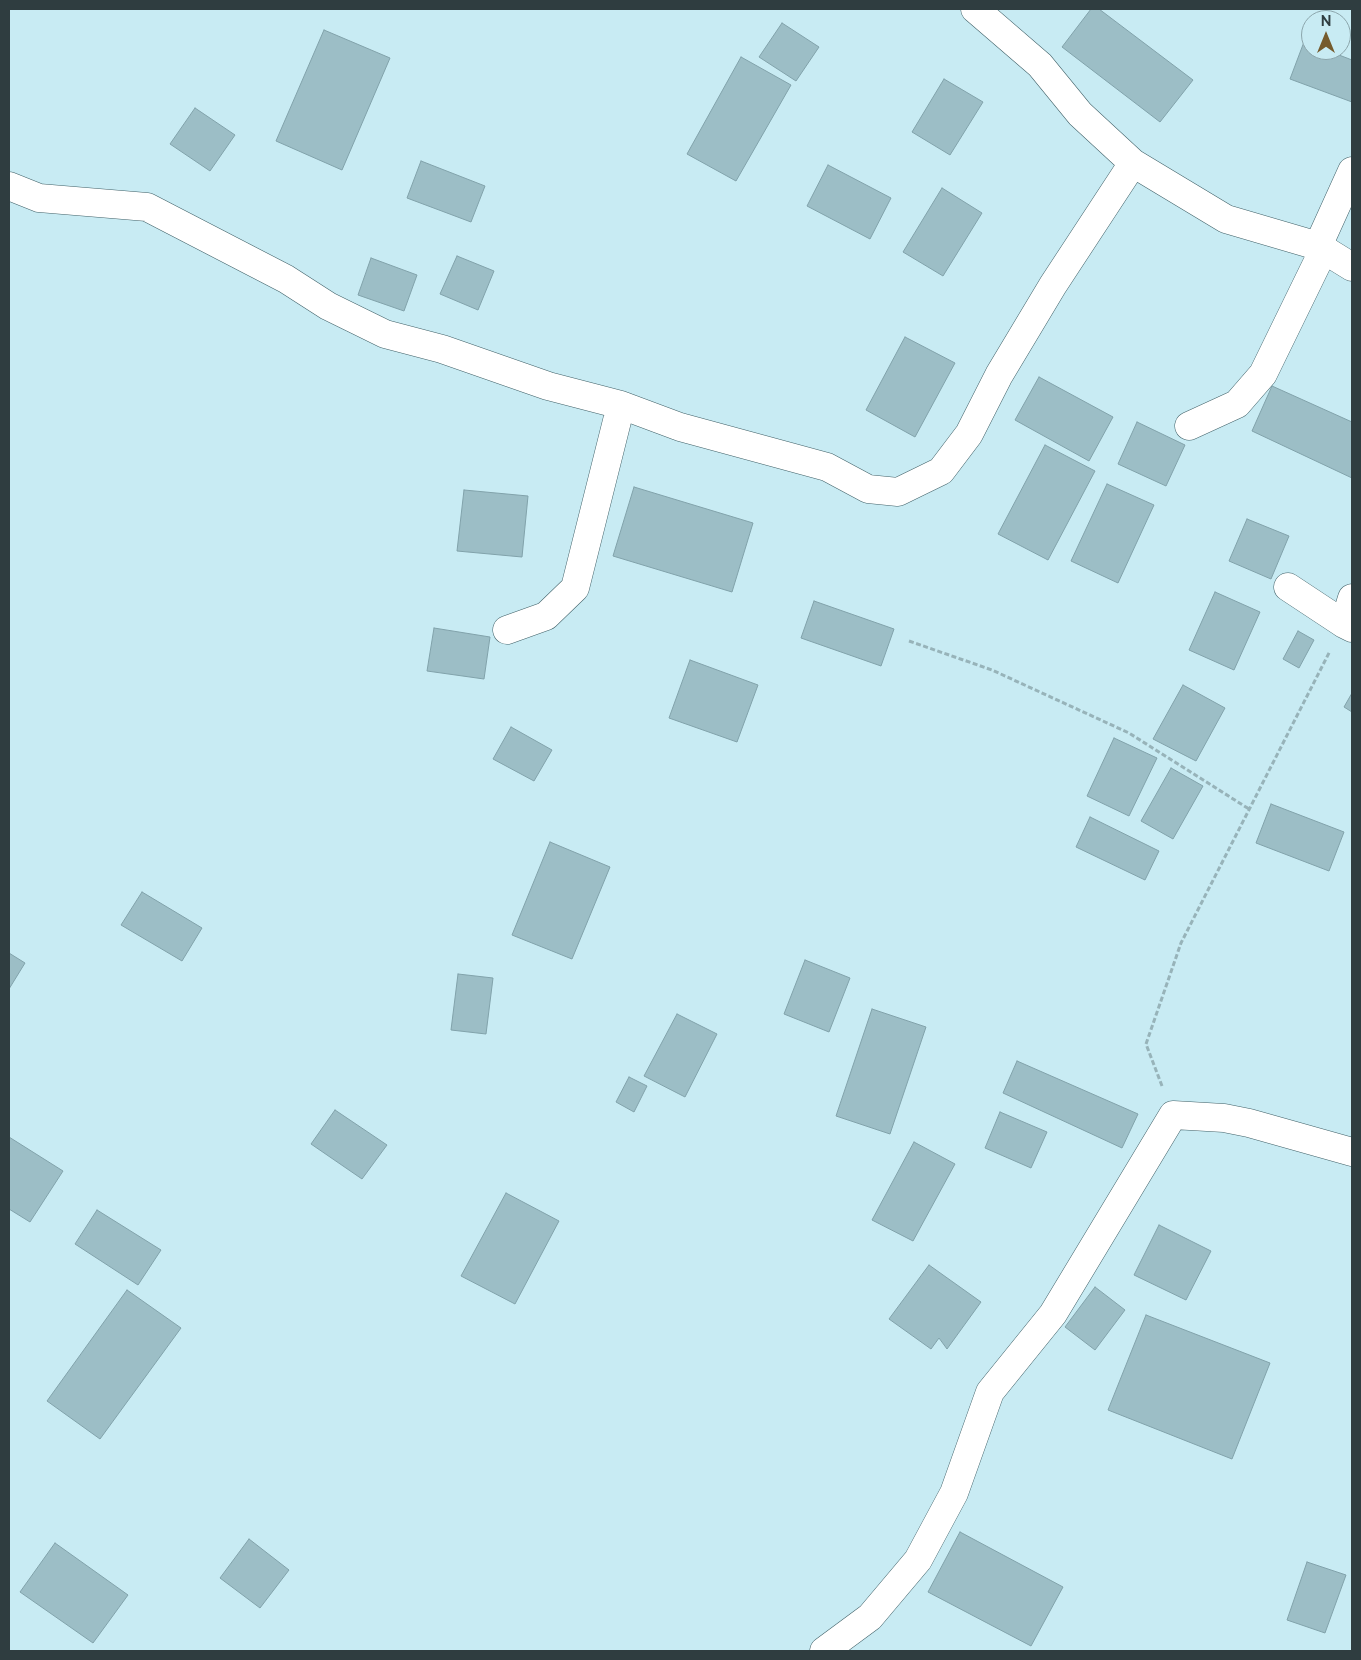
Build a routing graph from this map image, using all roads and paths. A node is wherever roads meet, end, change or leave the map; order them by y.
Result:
1 (975, 9) edge
2 (1133, 163) junction
3 (1352, 171) edge
4 (9, 186) edge
5 (1321, 248) junction
6 (1352, 267) edge
7 (621, 406) junction
8 (1189, 426) dead end
9 (1288, 587) dead end
10 (1352, 598) edge
11 (1348, 626) edge
12 (507, 630) dead end
13 (909, 641) dead end
14 (1249, 809) junction
15 (1174, 1115) junction
16 (1352, 1152) edge
17 (824, 1651) edge

1 - 2 street
2 - 5 street
2 - 7 street
3 - 5 street
4 - 7 street
5 - 6 street
5 - 8 street
7 - 12 street
9 - 11 street
10 - 11 street
11 - 14 path
13 - 14 path
14 - 15 path
15 - 16 street
15 - 17 street

